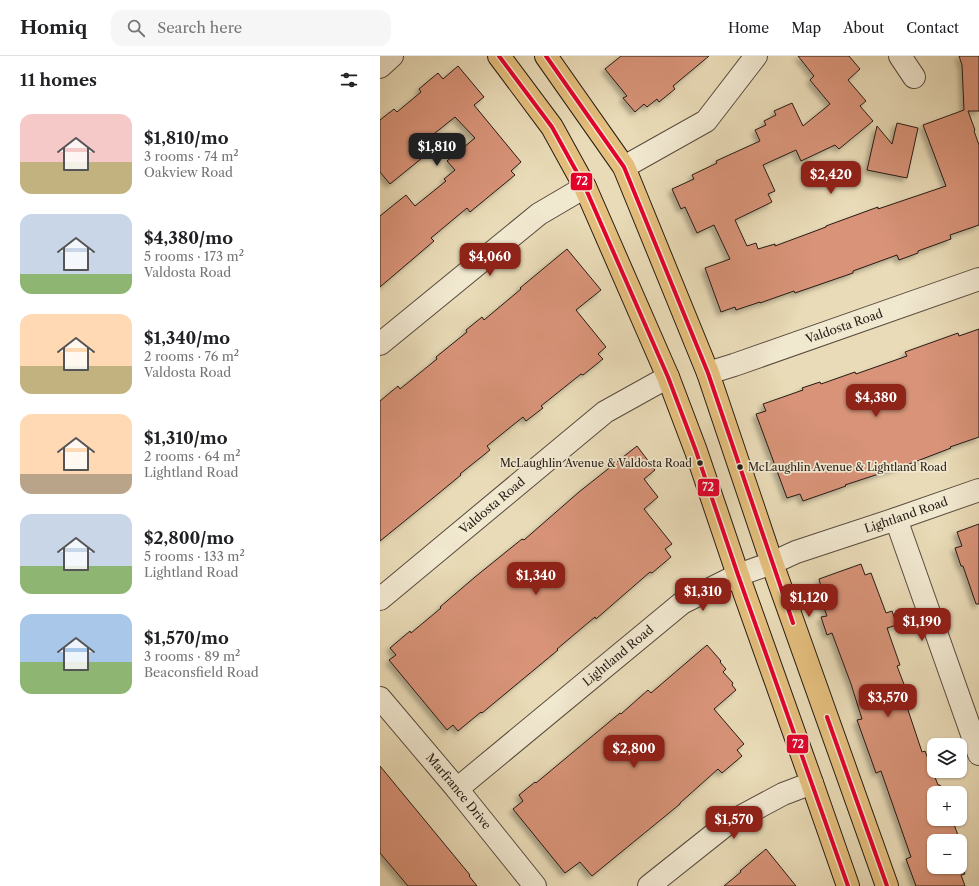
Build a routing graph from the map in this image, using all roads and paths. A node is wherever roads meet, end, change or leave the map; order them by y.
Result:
1 (392, 56) edge
2 (499, 56) edge
3 (546, 56) edge
4 (756, 56) edge
5 (900, 56) edge
6 (380, 67) edge
7 (914, 77) dead end
8 (624, 167) junction
9 (585, 188) junction
10 (979, 279) edge
11 (380, 344) edge
12 (708, 373) junction
13 (668, 377) junction
14 (979, 490) edge
15 (896, 519) junction
16 (772, 563) junction
17 (738, 575) junction
18 (380, 599) edge
19 (380, 698) edge
20 (979, 754) edge
21 (812, 783) junction
22 (457, 789) junction
23 (536, 886) edge
24 (649, 886) edge
25 (848, 886) edge
26 (887, 886) edge

1 - 6 street
2 - 9 main road
3 - 8 main road
4 - 8 street
5 - 7 street
8 - 12 main road
9 - 11 street
9 - 13 main road
10 - 12 street, Valdosta Road
12 - 16 main road
13 - 17 main road
13 - 18 street, Valdosta Road
14 - 15 street, Lightland Road
15 - 16 street, Lightland Road
15 - 20 street
16 - 17 street, Lightland Road
16 - 26 main road
17 - 21 main road
17 - 22 street, Lightland Road
19 - 22 street, Marfrance Drive
21 - 24 street
21 - 25 main road
22 - 23 street, Marfrance Drive

